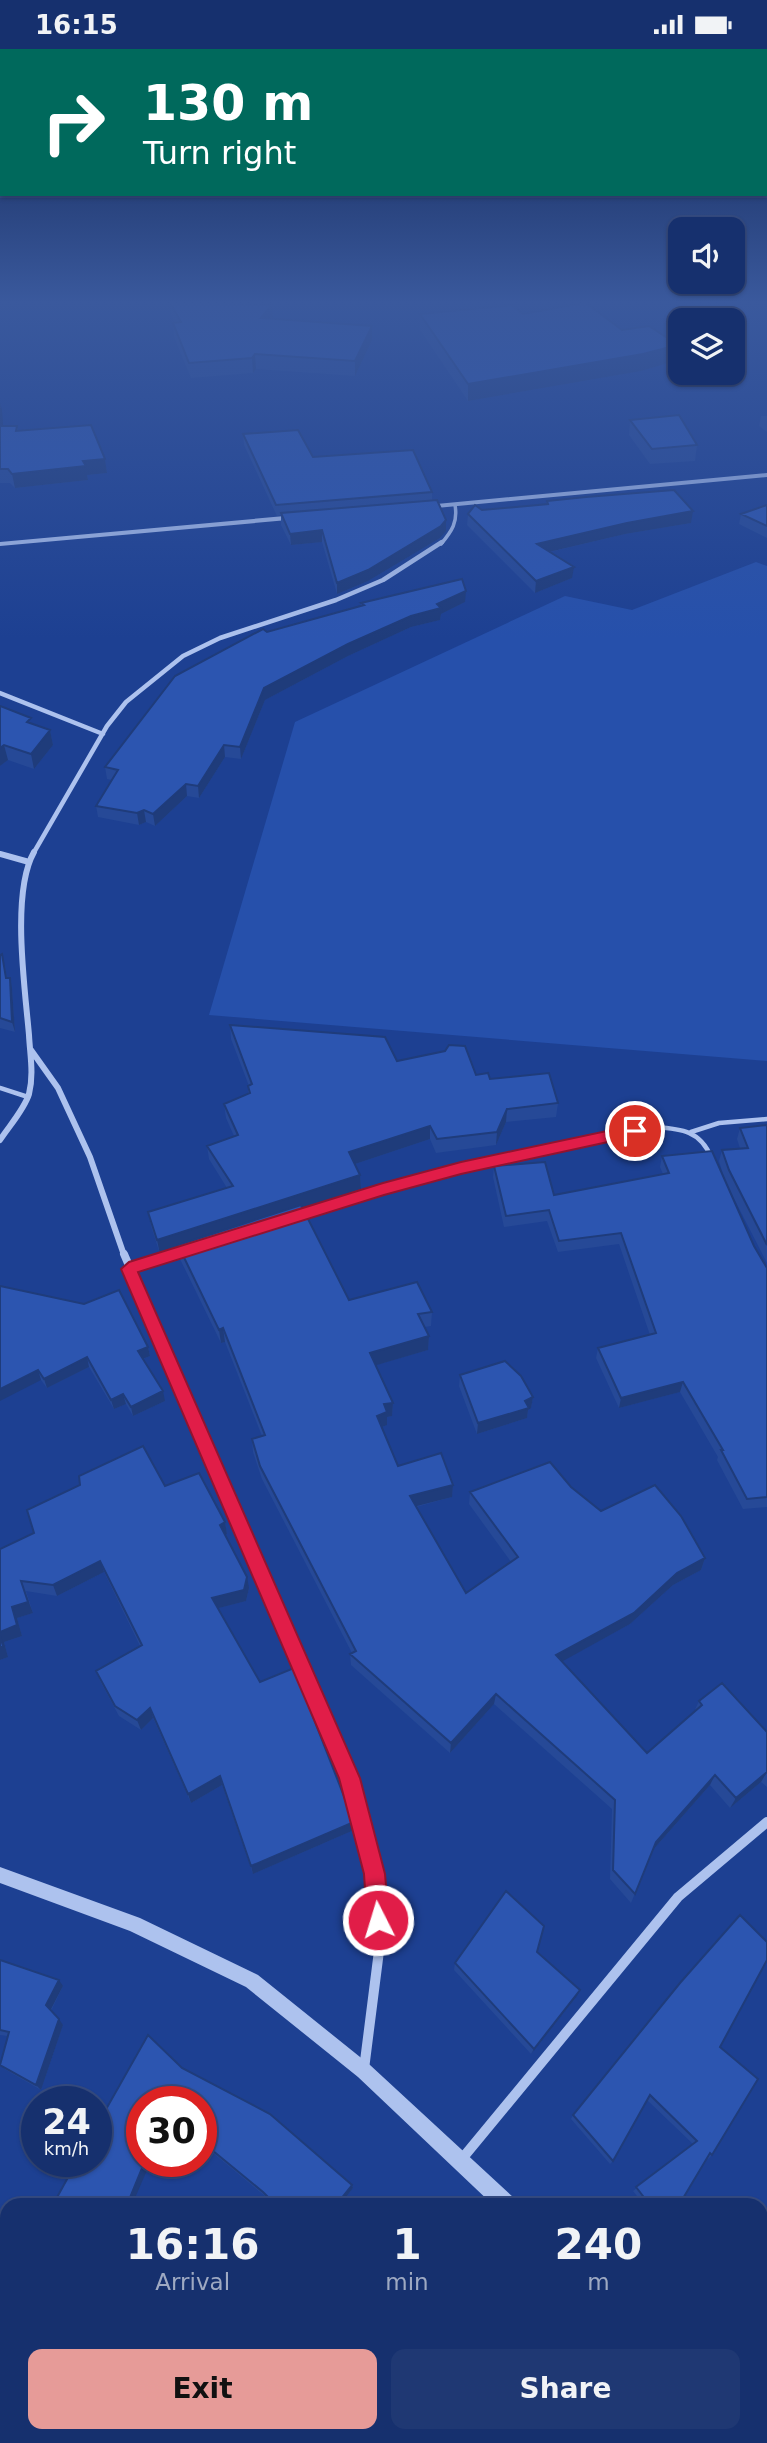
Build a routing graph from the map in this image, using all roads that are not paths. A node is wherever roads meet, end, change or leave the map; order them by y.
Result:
1 (767, 475) edge
2 (455, 505) junction
3 (415, 508) edge
4 (309, 516) edge
5 (0, 544) edge
6 (0, 693) edge
7 (103, 734) junction
8 (0, 854) edge
9 (29, 862) junction
10 (31, 1050) junction
11 (0, 1087) edge
12 (27, 1097) junction
13 (767, 1119) edge
14 (691, 1132) junction
15 (0, 1140) edge
16 (714, 1163) edge
17 (295, 1218) edge
18 (197, 1248) edge
19 (129, 1269) junction
20 (767, 1822) edge
21 (0, 1875) edge
22 (364, 2071) junction
23 (460, 2160) junction
24 (500, 2198) edge

1 - 2 street
2 - 3 street
2 - 7 street
4 - 5 street
6 - 7 street
7 - 9 street
8 - 9 street
9 - 10 street
10 - 12 street
10 - 19 street
11 - 12 lane
12 - 15 street
13 - 14 lane
14 - 16 lane
14 - 17 lane
18 - 19 lane
19 - 22 street
20 - 23 street
21 - 22 street
22 - 23 street
23 - 24 street

